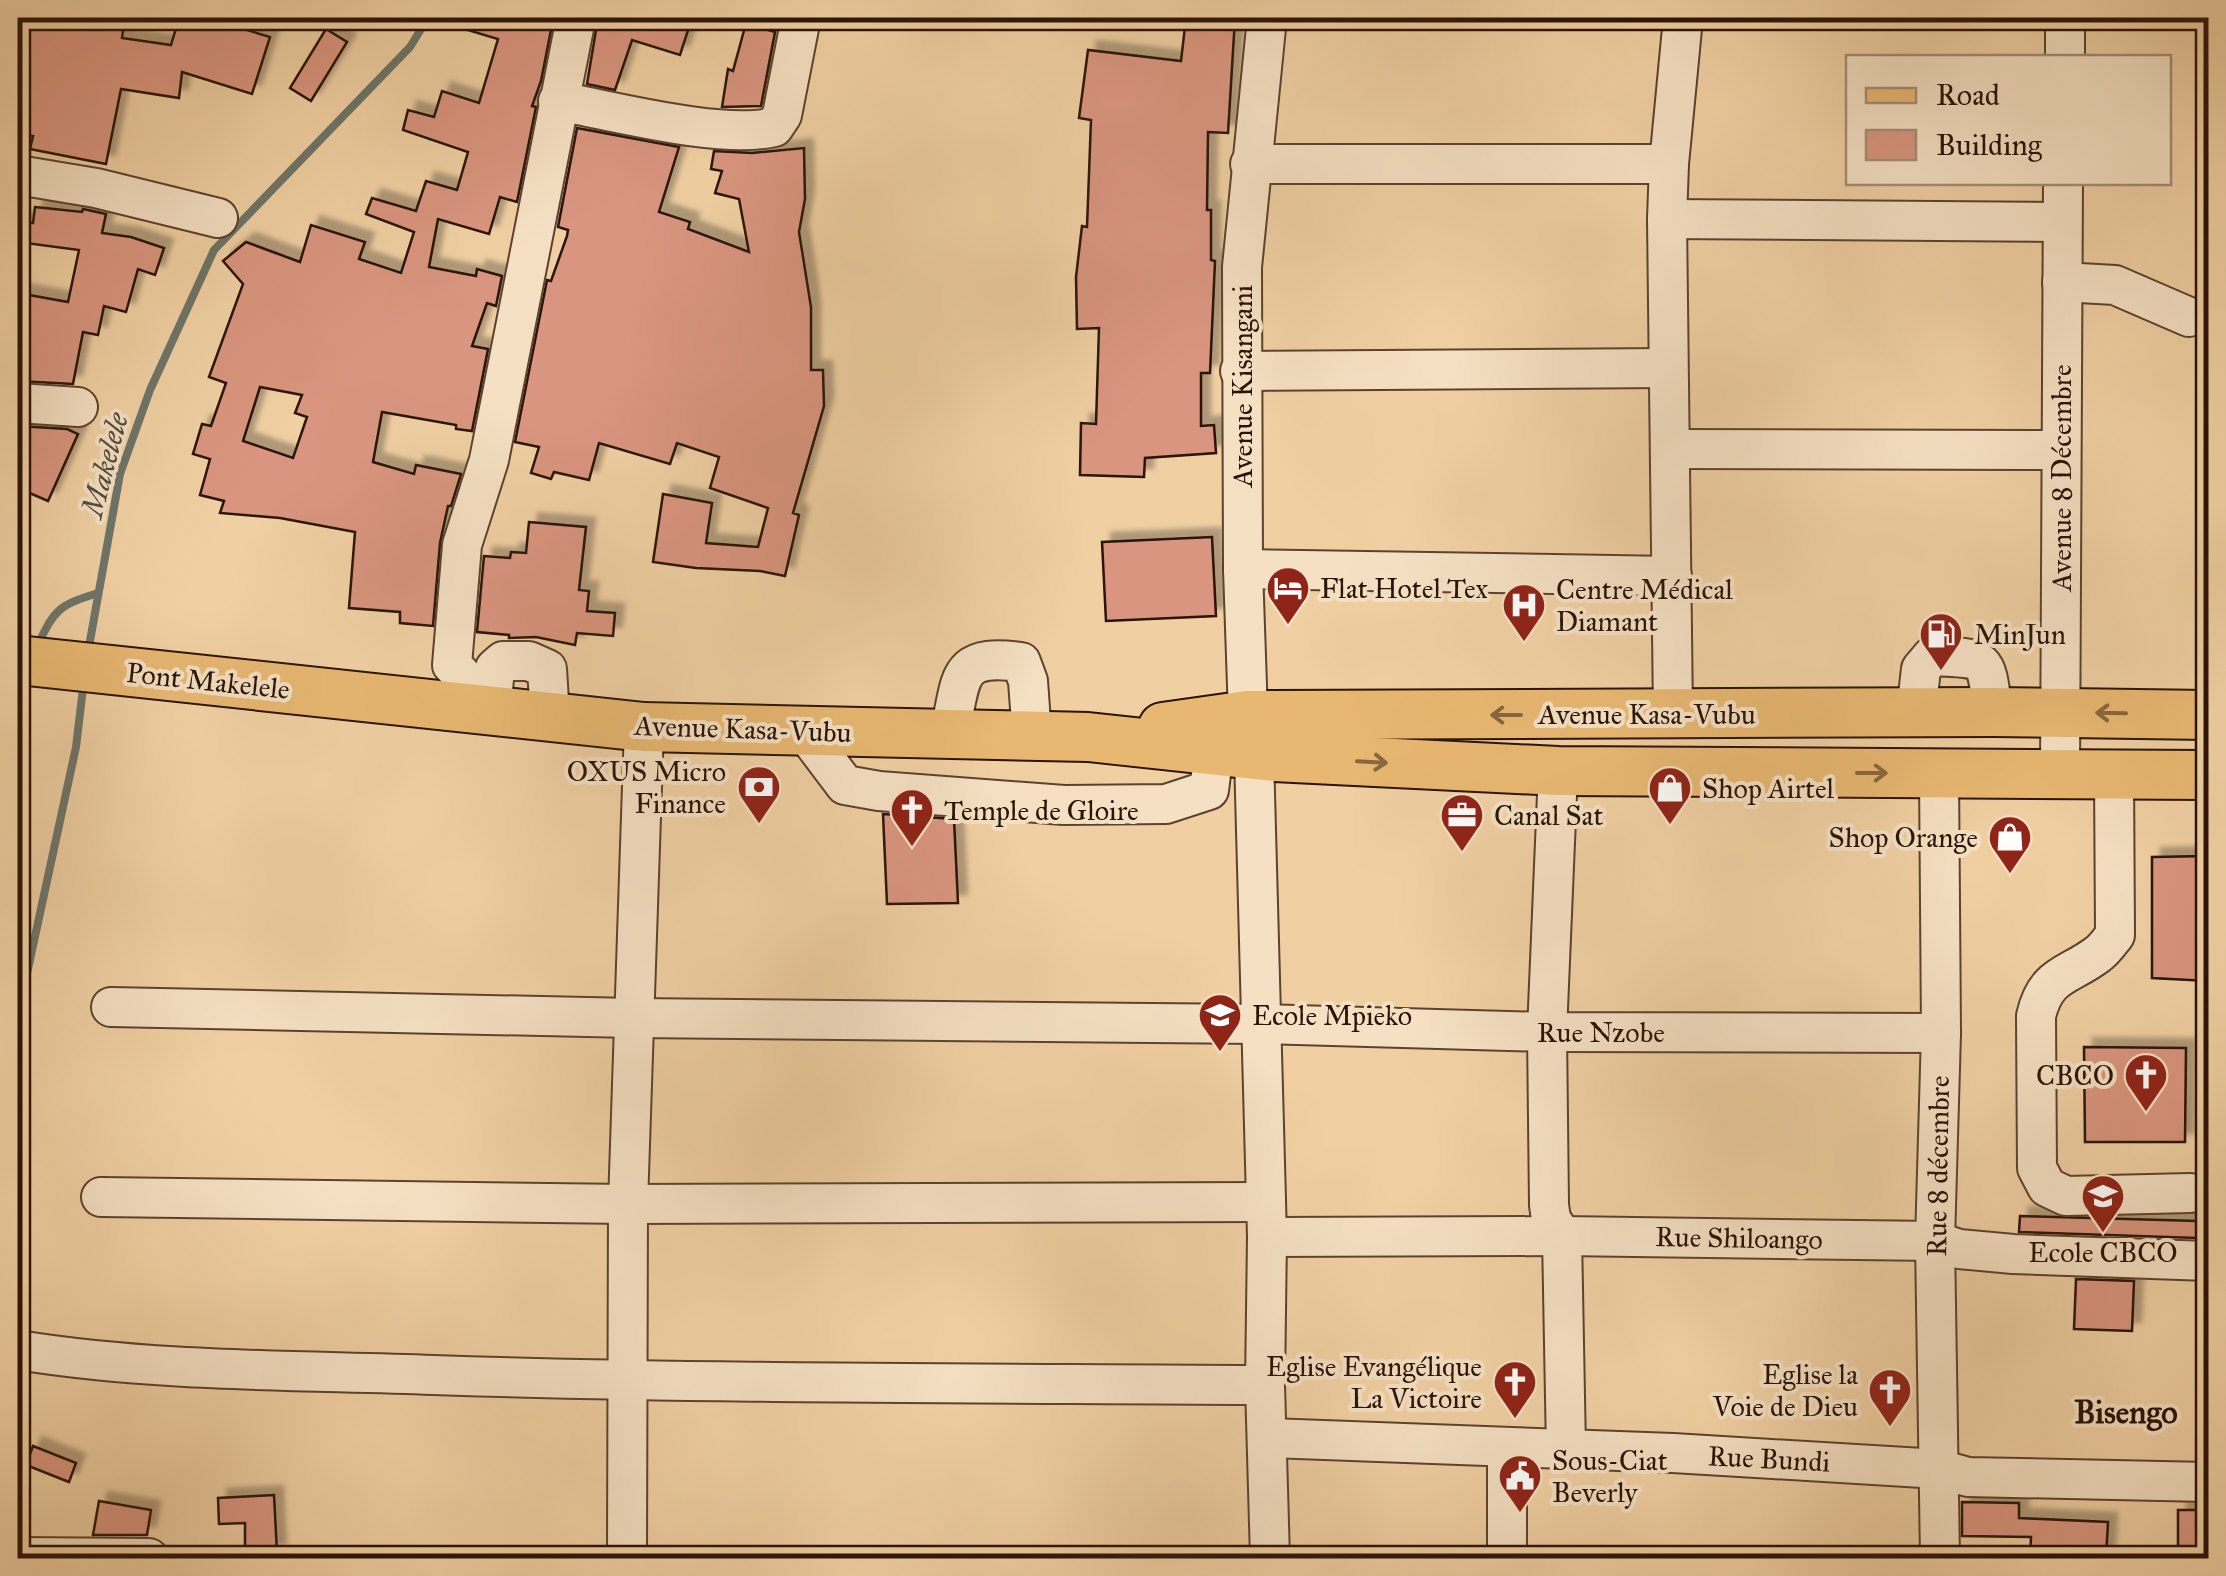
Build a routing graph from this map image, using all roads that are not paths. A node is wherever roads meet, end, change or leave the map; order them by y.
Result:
1 (576, 18) edge
2 (801, 18) edge
3 (1267, 18) edge
4 (1682, 18) edge
5 (2065, 18) edge
6 (2064, 55) edge
7 (558, 101) junction
8 (1250, 164) junction
9 (1668, 164) junction
10 (18, 176) edge
11 (2062, 185) edge
12 (218, 218) dead end
13 (1667, 219) junction
14 (2062, 222) junction
15 (2062, 282) junction
16 (2189, 318) dead end
17 (1667, 368) junction
18 (1240, 371) junction
19 (18, 404) edge
20 (78, 407) dead end
21 (1670, 449) junction
22 (2061, 450) junction
23 (1243, 570) junction
24 (1672, 576) junction
25 (18, 660) edge
26 (399, 702) joint
27 (483, 710) junction
28 (2061, 712) junction
29 (1672, 714) junction
30 (2208, 714) edge
31 (644, 727) junction
32 (805, 732) junction
33 (949, 734) junction
34 (1032, 736) junction
35 (1238, 741) junction
36 (1558, 771) junction
37 (1939, 773) junction
38 (2060, 774) junction
39 (2114, 774) junction
40 (2208, 775) edge
41 (112, 1007) dead end
42 (633, 1018) junction
43 (1260, 1024) junction
44 (1547, 1032) junction
45 (1941, 1034) junction
46 (2190, 1193) dead end
47 (101, 1197) dead end
48 (628, 1204) junction
49 (1267, 1220) junction
50 (1562, 1236) junction
51 (1935, 1241) junction
52 (2208, 1261) edge
53 (18, 1350) edge
54 (626, 1381) junction
55 (1265, 1384) junction
56 (1268, 1438) junction
57 (1507, 1448) junction
58 (1566, 1450) junction
59 (1940, 1469) junction
60 (2208, 1482) edge
61 (18, 1556) edge
62 (149, 1558) edge
63 (626, 1558) edge
64 (1270, 1558) edge
65 (1507, 1558) edge
66 (1940, 1558) edge

1 - 7 street
2 - 7 street
3 - 8 street, Avenue Kisangani
4 - 9 street
5 - 6 street
7 - 27 street
8 - 9 street
8 - 18 street, Avenue Kisangani
9 - 13 street
10 - 12 street
11 - 14 street, Avenue 8 Décembre
13 - 14 street
13 - 17 street
14 - 15 street, Avenue 8 Décembre
15 - 16 street
15 - 22 street, Avenue 8 Décembre
17 - 18 street
17 - 21 street
18 - 23 street, Avenue Kisangani
19 - 20 street
21 - 22 street
21 - 24 street
22 - 28 street, Avenue 8 Décembre
23 - 24 street
23 - 35 street, Avenue Kisangani
24 - 29 street
25 - 26 main road, Pont Makelele
26 - 27 main road, Avenue Kasa-Vubu
27 - 31 main road, Avenue Kasa-Vubu
28 - 29 main road, Avenue Kasa-Vubu
30 -> 28 main road, Avenue Kasa-Vubu
28 - 38 street, Avenue 8 Décembre
29 -> 35 main road, Avenue Kasa-Vubu
31 - 32 main road, Avenue Kasa-Vubu
31 - 42 street
32 - 33 main road, Avenue Kasa-Vubu
32 - 35 street
33 - 34 main road, Avenue Kasa-Vubu
33 - 34 street
34 - 35 main road, Avenue Kasa-Vubu
35 -> 36 main road, Avenue Kasa-Vubu
35 - 43 street, Avenue Kisangani
36 -> 37 main road, Avenue Kasa-Vubu
36 - 44 street
37 - 38 main road, Avenue Kasa-Vubu
37 - 45 street, Rue 8 décembre
38 - 39 main road, Avenue Kasa-Vubu
39 - 40 main road, Avenue Kasa-Vubu
39 - 46 street
41 - 42 street, Rue Nzobe
42 - 43 street, Rue Nzobe
42 - 48 street
43 - 44 street, Rue Nzobe
43 - 49 street, Avenue Kisangani
44 - 45 street, Rue Nzobe
44 - 50 street
45 - 51 street, Rue 8 décembre
47 - 48 street, Rue Shiloango
48 - 49 street, Rue Shiloango
48 - 54 street
49 - 50 street, Rue Shiloango
49 - 55 street, Avenue Kisangani
50 - 51 street, Rue Shiloango
50 - 58 street
51 - 52 street, Rue Shiloango
51 - 59 street, Rue 8 décembre
53 - 54 street
54 - 55 street
54 - 63 street
55 - 56 street, Avenue Kisangani
56 - 57 street, Rue Bundi
56 - 64 street, Avenue Kisangani
57 - 58 street, Rue Bundi
57 - 65 street
58 - 59 street, Rue Bundi
59 - 60 street, Rue Bundi
59 - 66 street, Rue 8 décembre
61 - 62 street

